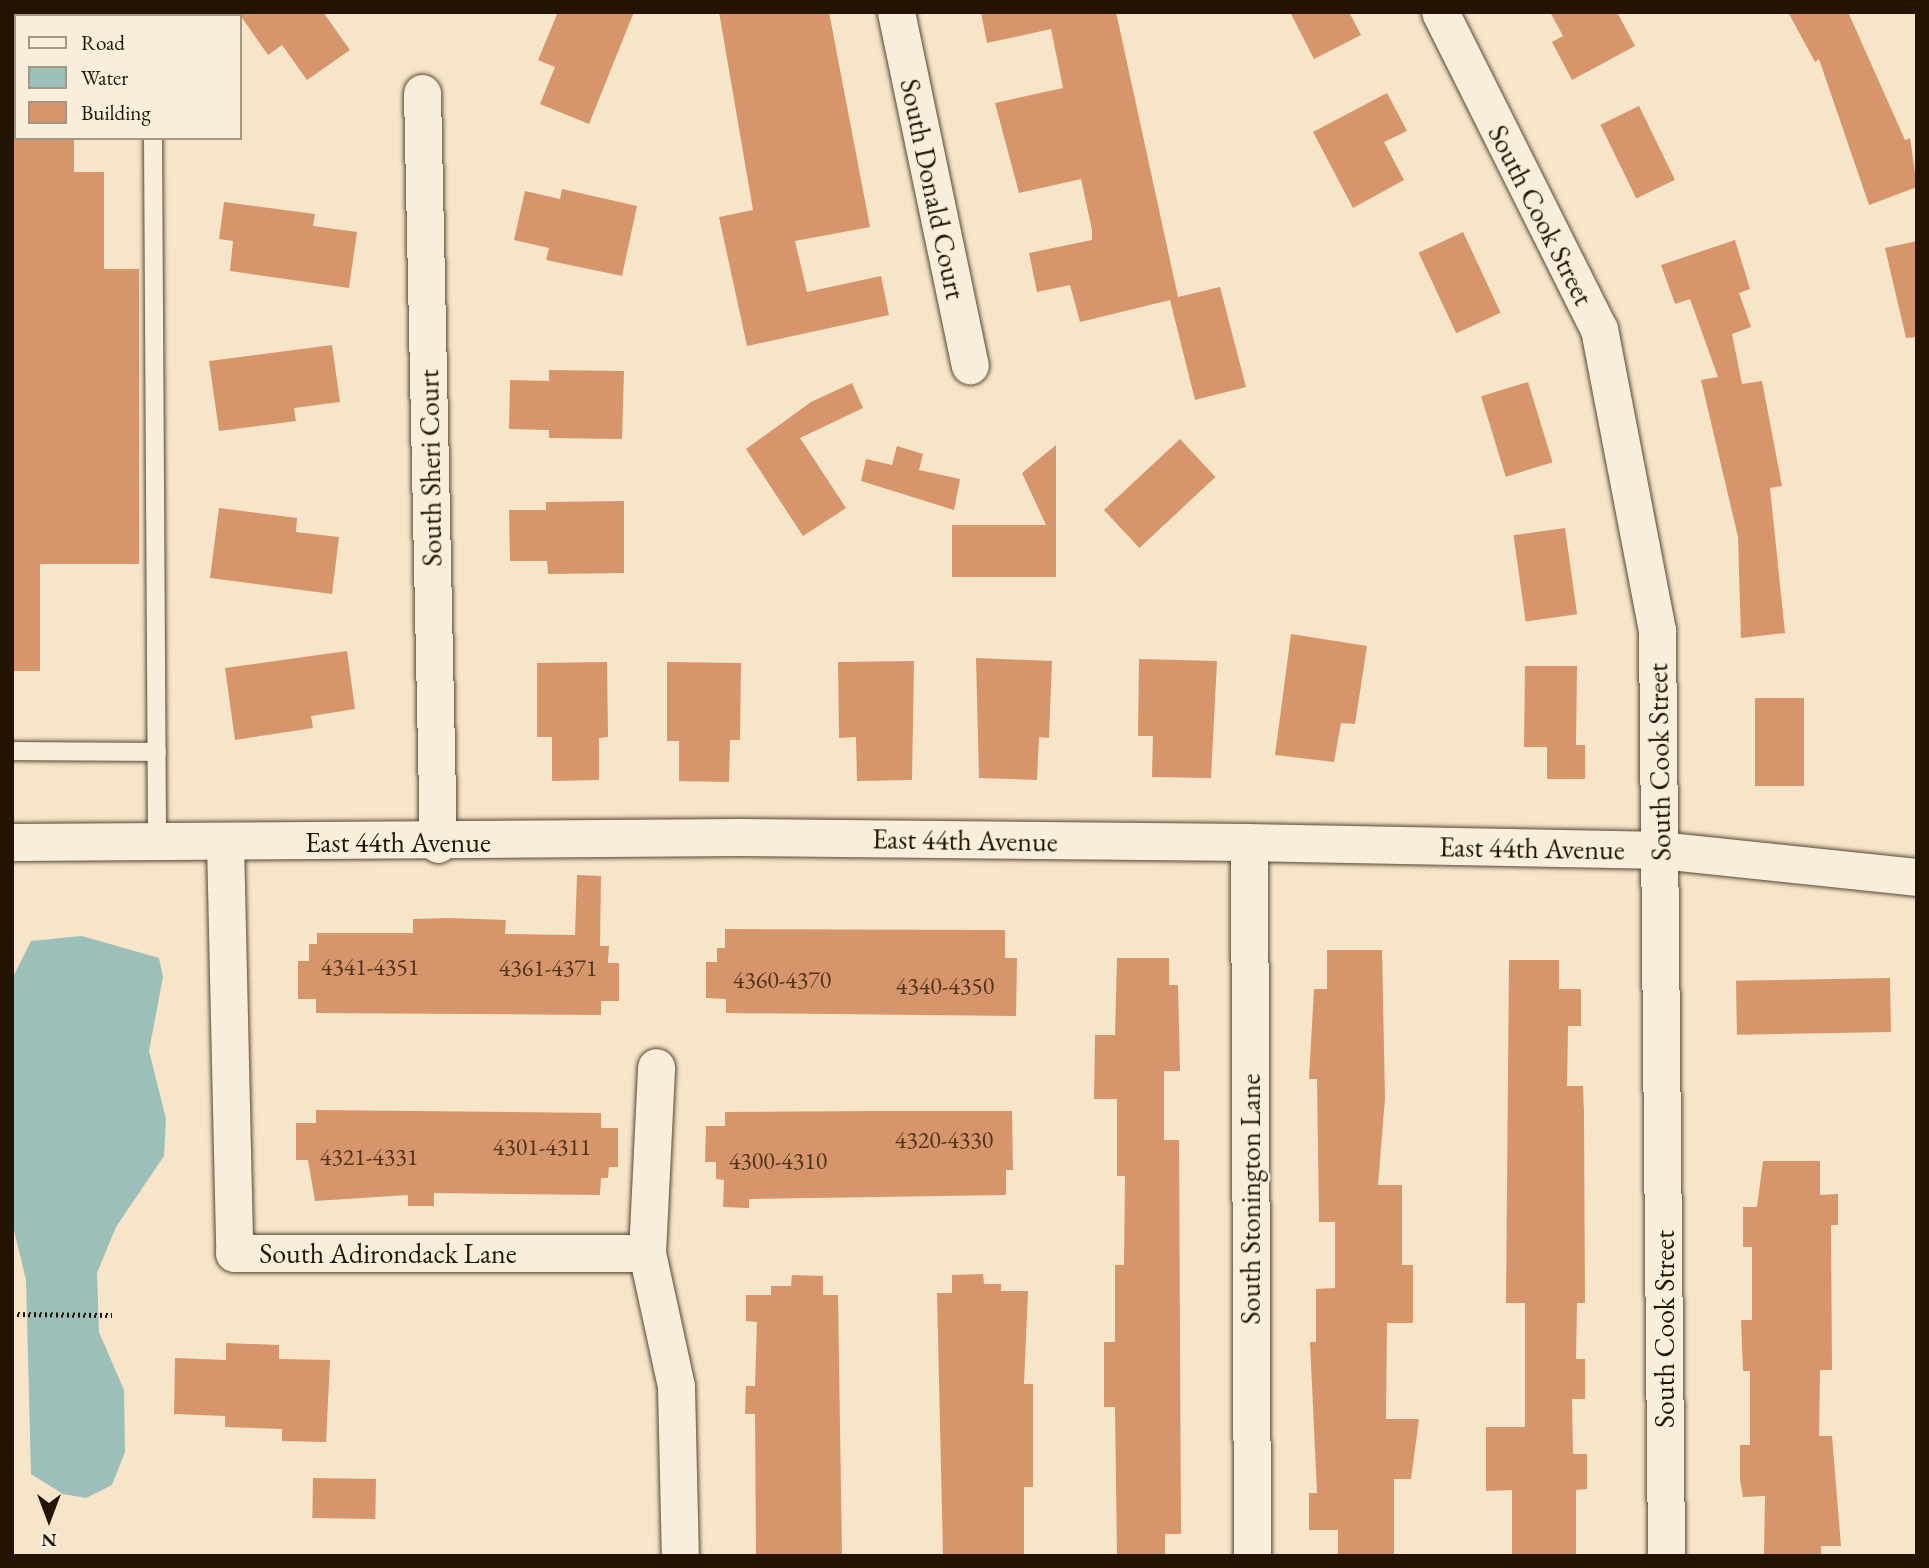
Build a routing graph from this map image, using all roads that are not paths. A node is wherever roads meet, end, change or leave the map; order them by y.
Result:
1 (896, 12) edge
2 (1440, 12) edge
3 (422, 93) dead end
4 (153, 140) edge
5 (970, 365) dead end
6 (12, 751) edge
7 (156, 752) junction
8 (12, 842) edge
9 (157, 842) junction
10 (225, 842) junction
11 (1249, 842) junction
12 (438, 844) junction
13 (1660, 850) junction
14 (1917, 877) edge
15 (656, 1067) dead end
16 (647, 1253) junction
17 (680, 1556) edge
18 (1252, 1556) edge
19 (1666, 1556) edge

1 - 5 street, South Donald Court
2 - 13 street, South Cook Street
3 - 12 street, South Sheri Court
4 - 7 lane
6 - 7 lane
7 - 9 lane
8 - 9 street, East 44th Avenue
9 - 10 street, East 44th Avenue
10 - 12 street, East 44th Avenue
10 - 16 street, South Adirondack Lane
11 - 12 street, East 44th Avenue
11 - 13 street, East 44th Avenue
11 - 18 street, South Stonington Lane
13 - 14 street, East 44th Avenue
13 - 19 street, South Cook Street
15 - 16 street
16 - 17 street

